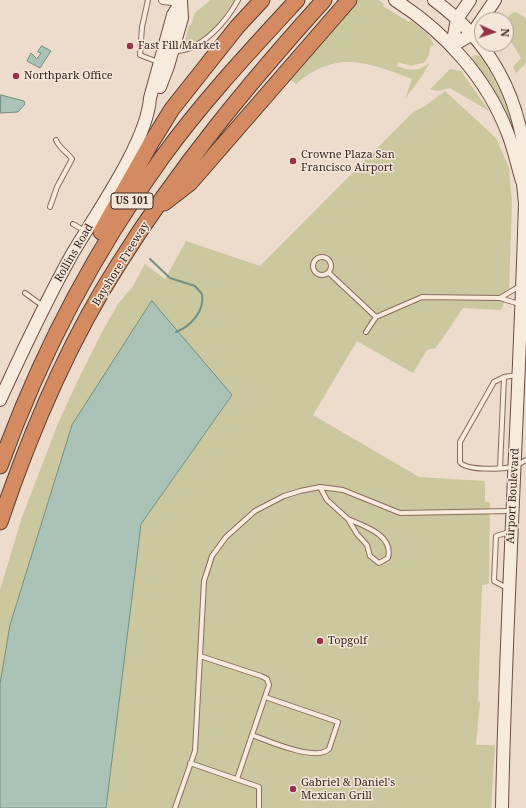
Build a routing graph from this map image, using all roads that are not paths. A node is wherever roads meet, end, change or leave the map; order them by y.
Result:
1 (148, 0) edge
2 (163, 0) edge
3 (238, 0) edge
4 (262, 0) edge
5 (297, 0) edge
6 (324, 0) edge
7 (349, 0) edge
8 (395, 0) edge
9 (434, 0) edge
10 (470, 0) edge
11 (495, 0) edge
12 (181, 1) edge
13 (457, 19) junction
14 (472, 34) junction
15 (452, 46) junction
16 (172, 52) junction
17 (160, 62) junction
18 (150, 107) junction
19 (56, 140) dead end
20 (526, 165) edge
21 (523, 184) junction
22 (50, 207) dead end
23 (153, 211) junction
24 (73, 224) dead end
25 (85, 232) junction
26 (329, 273) junction
27 (522, 285) junction
28 (25, 293) dead end
29 (500, 298) junction
30 (522, 305) junction
31 (44, 306) junction
32 (376, 317) junction
33 (366, 332) dead end
34 (523, 351) edge
35 (520, 374) junction
36 (504, 377) junction
37 (0, 400) edge
38 (13, 431) junction
39 (526, 460) edge
40 (0, 466) edge
41 (514, 466) junction
42 (500, 468) junction
43 (320, 487) junction
44 (512, 511) junction
45 (348, 519) junction
46 (0, 522) edge
47 (200, 656) junction
48 (265, 697) junction
49 (252, 735) junction
50 (190, 763) junction
51 (237, 780) junction
52 (175, 808) edge
53 (258, 808) edge
54 (502, 808) edge

1 - 17 lane
2 - 12 street
3 - 16 lane
4 - 38 highway
5 - 38 highway, Bayshore Freeway / US 101
6 - 23 highway, Bayshore Freeway / US 101
7 - 23 highway
8 - 15 main road, Airport Boulevard
9 - 13 main road, Airport Boulevard
10 - 13 main road
11 - 14 main road
12 - 16 main road, Rollins Road
12 - 17 main road, Rollins Road
13 - 14 main road, Airport Boulevard
13 - 15 main road
14 - 15 main road
14 - 20 main road, Airport Boulevard
15 - 21 main road, Airport Boulevard
16 - 18 main road, Rollins Road
17 - 18 main road, Rollins Road
18 - 25 main road, Rollins Road
19 - 22 lane
20 - 21 main road, Airport Boulevard
21 - 27 main road, Airport Boulevard
23 - 46 highway, Bayshore Freeway / US 101
24 - 25 lane
25 - 31 main road, Rollins Road
26 - 26 lane
26 - 32 lane
27 - 29 lane
27 - 30 main road, Airport Boulevard
28 - 31 lane
29 - 30 lane
29 - 32 lane
30 - 34 main road, Airport Boulevard
31 - 37 main road, Rollins Road
32 - 33 lane
34 - 35 main road, Airport Boulevard
35 - 36 lane
35 - 41 main road, Airport Boulevard
36 - 42 lane
36 - 42 lane
38 - 40 highway, Bayshore Freeway / US 101
39 - 41 lane
41 - 42 lane
41 - 44 main road, Airport Boulevard
43 - 44 lane
43 - 45 lane
43 - 47 lane
44 - 54 main road, Airport Boulevard
45 - 45 lane
47 - 48 lane
47 - 50 lane
48 - 49 lane
48 - 49 lane
49 - 51 lane
50 - 51 lane
50 - 52 lane
51 - 53 lane

